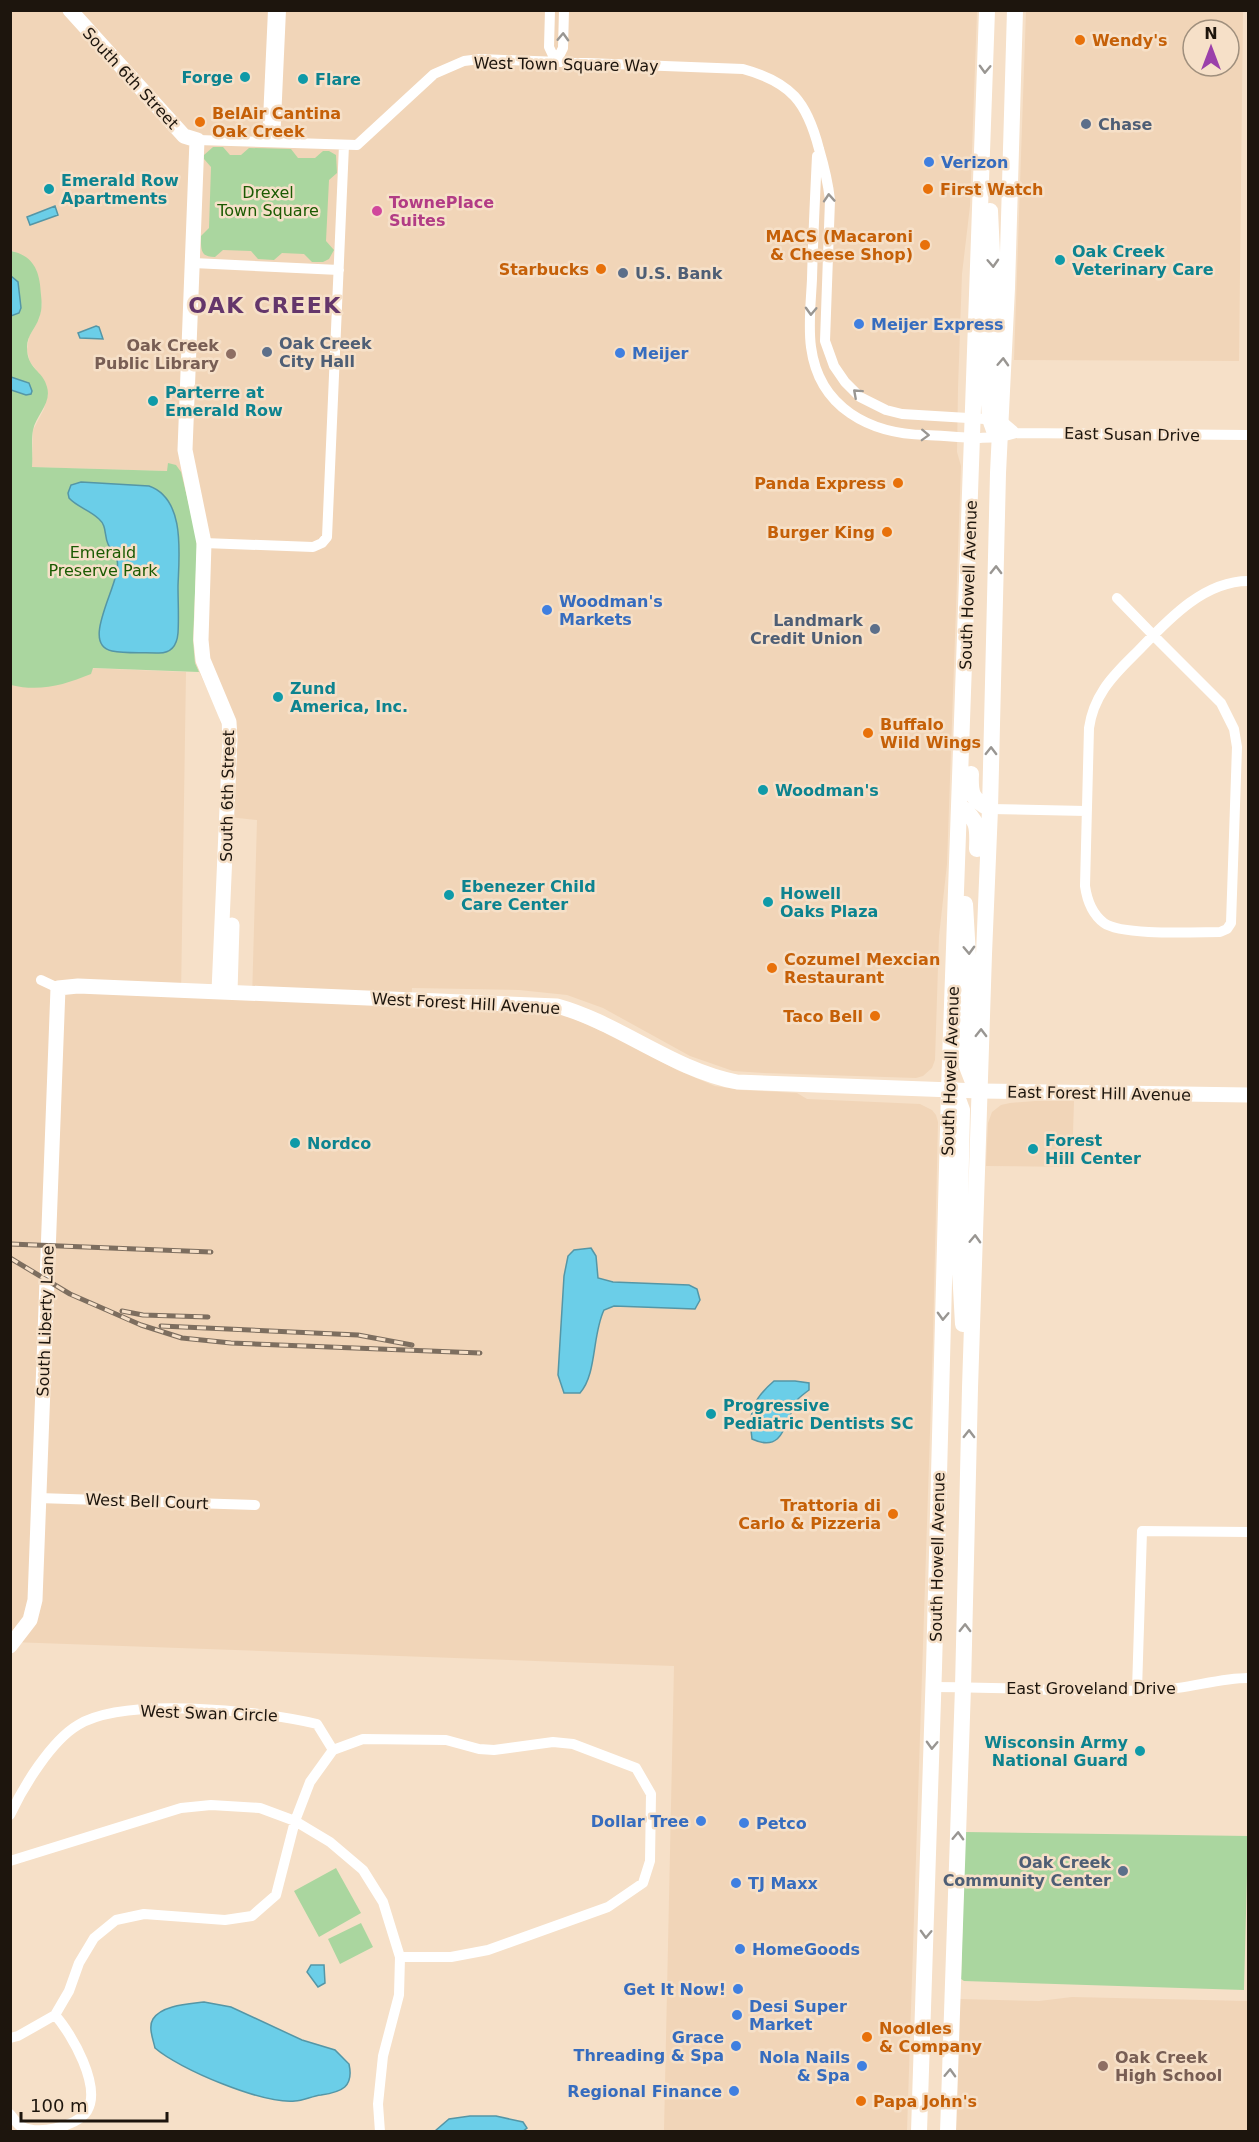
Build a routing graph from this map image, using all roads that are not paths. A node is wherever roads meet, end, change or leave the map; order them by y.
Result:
1 (70, 10) edge
2 (273, 10) edge
3 (281, 10) edge
4 (550, 10) edge
5 (564, 10) edge
6 (987, 10) edge
7 (1015, 10) edge
8 (556, 62) junction
9 (197, 140) junction
10 (271, 142) junction
11 (983, 142) junction
12 (818, 143) junction
13 (344, 146) junction
14 (193, 263) junction
15 (339, 270) junction
16 (972, 419) junction
17 (995, 420) junction
18 (1008, 435) junction
19 (1248, 435) edge
20 (972, 437) junction
21 (204, 543) junction
22 (1248, 581) edge
23 (1117, 598) dead end
24 (1153, 635) junction
25 (964, 690) junction
26 (960, 806) junction
27 (990, 809) junction
28 (1086, 811) junction
29 (958, 850) junction
30 (984, 954) junction
31 (41, 980) dead end
32 (58, 988) junction
33 (225, 992) junction
34 (949, 1090) junction
35 (980, 1091) junction
36 (1248, 1095) edge
37 (970, 1388) junction
38 (38, 1498) junction
39 (255, 1505) dead end
40 (1248, 1532) edge
41 (10, 1646) edge
42 (1248, 1678) edge
43 (933, 1687) junction
44 (963, 1687) junction
45 (1137, 1690) junction
46 (333, 1750) junction
47 (10, 1815) edge
48 (295, 1821) junction
49 (10, 1861) edge
50 (400, 1958) junction
51 (55, 2015) junction
52 (10, 2038) edge
53 (10, 2114) edge
54 (380, 2132) edge
55 (919, 2132) edge
56 (948, 2132) edge

1 - 9 street, South 6th Street
2 - 10 street
3 - 10 street
4 - 8 street
8 -> 5 street
6 -> 11 main road, South Howell Avenue
17 -> 7 main road
8 - 12 street, West Town Square Way
8 - 13 street, West Town Square Way
9 - 10 street, West Town Square Way
9 - 14 street, South 6th Street
10 - 13 street, West Town Square Way
11 - 16 main road, South Howell Avenue
11 -> 17 main road
16 -> 12 street, West Town Square Way
12 -> 20 street, West Town Square Way
13 - 15 street
14 - 15 street
14 - 21 street, South 6th Street
15 - 21 street
16 - 17 street, West Town Square Way
16 - 20 main road, South Howell Avenue
17 - 18 main road
18 - 19 street, East Susan Drive
18 - 20 street, West Town Square Way
27 -> 18 main road, South Howell Avenue
20 - 25 main road, South Howell Avenue
21 - 33 street, South 6th Street
22 - 24 street
23 - 24 street
24 - 28 street
24 - 28 street
25 - 26 main road, South Howell Avenue
25 - 27 main road
26 - 29 main road, South Howell Avenue
26 - 30 main road
27 - 28 street
27 - 30 main road, South Howell Avenue
29 - 34 main road, South Howell Avenue
29 -> 35 main road
35 -> 30 main road, South Howell Avenue
31 - 32 street, West Forest Hill Avenue
32 - 33 street, West Forest Hill Avenue
32 - 38 street, South Liberty Lane
33 - 34 street, West Forest Hill Avenue
34 - 35 street, East Forest Hill Avenue
34 - 37 main road
34 -> 43 main road, South Howell Avenue
35 - 36 street, East Forest Hill Avenue
37 -> 35 main road, South Howell Avenue
44 -> 37 main road, South Howell Avenue
38 - 39 street, West Bell Court
38 - 41 street, South Liberty Lane
40 - 45 street
42 - 45 street, East Groveland Drive
43 - 44 street, East Groveland Drive
43 -> 55 main road, South Howell Avenue
44 - 45 street, East Groveland Drive
56 -> 44 main road, South Howell Avenue
46 - 47 street, West Swan Circle
46 - 48 street
46 - 50 street
48 - 49 street
48 - 50 street
48 - 51 street
50 - 54 street
51 - 52 street
51 - 53 street

